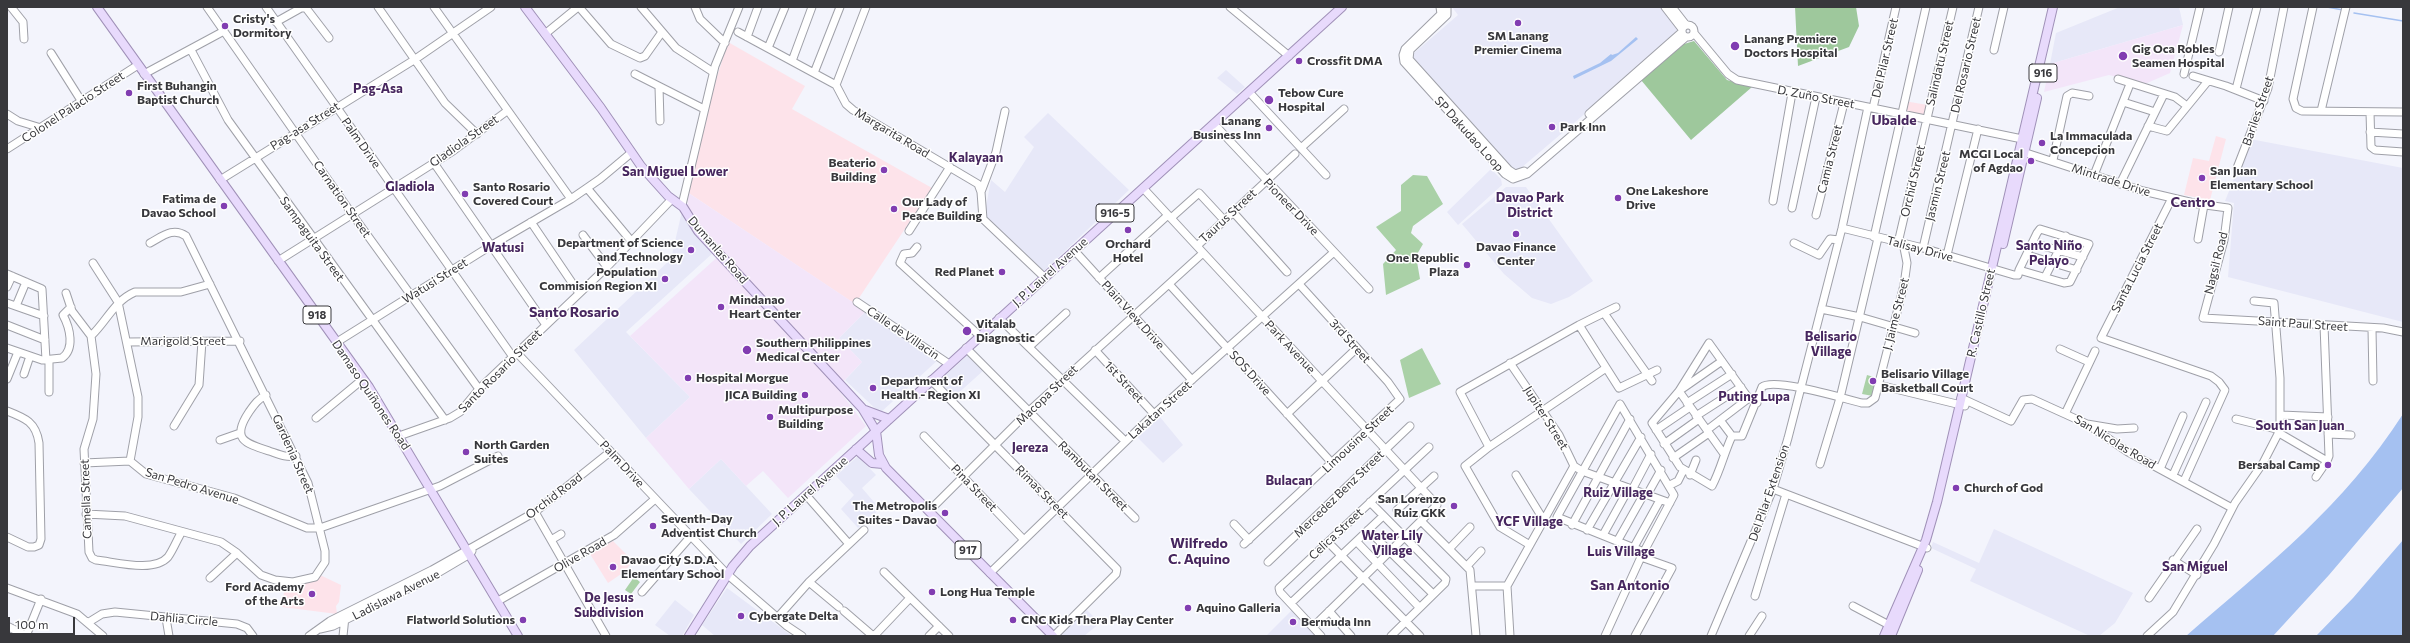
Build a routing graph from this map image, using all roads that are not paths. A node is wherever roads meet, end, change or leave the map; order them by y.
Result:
1 (11, 7) edge
2 (97, 7) edge
3 (207, 7) edge
4 (266, 7) edge
5 (378, 7) edge
6 (434, 7) edge
7 (491, 7) edge
8 (525, 7) edge
9 (578, 7) edge
10 (641, 7) edge
11 (695, 7) edge
12 (739, 7) edge
13 (758, 7) edge
14 (785, 7) edge
15 (812, 7) edge
16 (840, 7) edge
17 (866, 7) edge
18 (1230, 7) edge
19 (1342, 7) edge
20 (1440, 7) edge
21 (1447, 7) edge
22 (1665, 7) edge
23 (1672, 7) edge
24 (1896, 7) edge
25 (1926, 7) edge
26 (1953, 7) edge
27 (1979, 7) edge
28 (2004, 7) edge
29 (2053, 7) edge
30 (2059, 7) edge
31 (2200, 7) edge
32 (2229, 7) edge
33 (2257, 7) edge
34 (2284, 7) edge
35 (2313, 7) edge
36 (2346, 7) edge
37 (276, 22) junction
38 (224, 31) junction
39 (1684, 31) junction
40 (662, 32) junction
41 (738, 32) dead end
42 (1694, 33) junction
43 (546, 34) junction
44 (452, 35) junction
45 (747, 37) junction
46 (329, 38) dead end
47 (24, 39) dead end
48 (725, 43) junction
49 (768, 48) junction
50 (191, 50) junction
51 (1994, 50) dead end
52 (2219, 52) dead end
53 (51, 53) dead end
54 (1289, 56) junction
55 (414, 60) junction
56 (792, 61) junction
57 (138, 65) junction
58 (713, 72) junction
59 (814, 73) junction
60 (144, 74) junction
61 (635, 74) dead end
62 (2184, 74) dead end
63 (2193, 76) dead end
64 (2118, 80) dead end
65 (2208, 82) junction
66 (2130, 84) junction
67 (836, 85) junction
68 (659, 87) junction
69 (1430, 87) junction
70 (2236, 89) junction
71 (1249, 92) junction
72 (1792, 93) junction
73 (2164, 94) junction
74 (2089, 96) dead end
75 (1816, 97) junction
76 (2264, 101) junction
77 (82, 102) junction
78 (2123, 102) junction
79 (1844, 103) junction
80 (2187, 106) junction
81 (335, 107) junction
82 (1871, 108) junction
83 (704, 109) junction
84 (1344, 109) dead end
85 (507, 111) junction
86 (1005, 111) dead end
87 (2321, 111) junction
88 (2155, 112) junction
89 (2370, 112) junction
90 (2403, 112) edge
91 (7, 114) edge
92 (1901, 114) junction
93 (1928, 119) junction
94 (660, 121) dead end
95 (1214, 124) junction
96 (1953, 124) junction
97 (2148, 126) junction
98 (41, 128) junction
99 (1978, 129) junction
100 (2370, 132) junction
101 (295, 133) junction
102 (477, 134) junction
103 (2403, 134) edge
104 (2025, 139) junction
105 (1301, 148) junction
106 (7, 149) edge
107 (2022, 151) junction
108 (2403, 152) edge
109 (631, 153) junction
110 (1295, 154) dead end
111 (255, 158) junction
112 (2052, 160) junction
113 (434, 163) junction
114 (950, 167) junction
115 (2237, 168) dead end
116 (1326, 175) dead end
117 (2094, 175) junction
118 (220, 180) junction
119 (1266, 181) junction
120 (2120, 184) junction
121 (587, 188) junction
122 (1143, 188) junction
123 (393, 189) junction
124 (981, 192) junction
125 (2172, 198) junction
126 (571, 199) junction
127 (671, 200) junction
128 (1773, 201) dead end
129 (682, 205) junction
130 (2204, 205) junction
131 (1792, 208) dead end
132 (2228, 208) joint
133 (1233, 212) junction
134 (352, 214) junction
135 (1816, 216) dead end
136 (1170, 217) junction
137 (1224, 220) junction
138 (532, 222) junction
139 (1842, 228) junction
140 (909, 231) dead end
141 (583, 235) dead end
142 (2066, 236) junction
143 (314, 238) junction
144 (1876, 238) junction
145 (2198, 239) dead end
146 (1839, 240) junction
147 (632, 242) junction
148 (150, 243) dead end
149 (1794, 243) dead end
150 (1901, 243) junction
151 (2032, 243) junction
152 (492, 245) junction
153 (1197, 246) junction
154 (917, 247) dead end
155 (1923, 248) junction
156 (1074, 250) junction
157 (2059, 250) junction
158 (1334, 252) junction
159 (1203, 253) junction
160 (1947, 255) junction
161 (2027, 255) junction
162 (2083, 257) junction
163 (278, 261) junction
164 (2052, 262) junction
165 (93, 263) dead end
166 (607, 267) junction
167 (1994, 270) junction
168 (2077, 270) junction
169 (452, 271) junction
170 (1287, 272) dead end
171 (2018, 273) junction
172 (9, 275) edge
173 (1044, 277) junction
174 (2045, 277) junction
175 (1099, 278) junction
176 (26, 282) junction
177 (210, 284) junction
178 (1169, 284) junction
179 (1299, 284) junction
180 (7, 287) edge
181 (1369, 289) dead end
182 (66, 293) dead end
183 (579, 293) junction
184 (411, 296) junction
185 (2254, 301) dead end
186 (118, 302) junction
187 (857, 302) dead end
188 (7, 303) edge
189 (16, 306) junction
190 (71, 307) junction
191 (1616, 307) dead end
192 (1822, 309) junction
193 (1066, 313) dead end
194 (1604, 313) junction
195 (1133, 315) junction
196 (44, 316) junction
197 (1262, 316) junction
198 (1860, 317) junction
199 (999, 318) junction
200 (2203, 318) joint
201 (371, 320) junction
202 (2275, 322) junction
203 (7, 325) edge
204 (546, 325) junction
205 (1578, 325) junction
206 (2324, 326) junction
207 (1893, 327) junction
208 (2372, 329) junction
209 (2403, 332) edge
210 (1915, 333) dead end
211 (91, 336) junction
212 (980, 336) junction
213 (45, 340) junction
214 (202, 340) junction
215 (240, 341) junction
216 (127, 342) junction
217 (337, 342) junction
218 (1029, 347) junction
219 (7, 348) edge
220 (966, 348) junction
221 (1228, 348) junction
222 (1357, 348) junction
223 (2060, 349) dead end
224 (1095, 350) junction
225 (2095, 351) dead end
226 (18, 352) junction
227 (515, 355) junction
228 (30, 356) junction
229 (48, 360) junction
230 (1722, 361) junction
231 (2089, 362) junction
232 (1510, 363) junction
233 (949, 364) junction
234 (1606, 368) junction
235 (1657, 370) dead end
236 (24, 374) dead end
237 (1732, 374) junction
238 (1650, 378) junction
239 (7, 379) edge
240 (363, 379) junction
241 (931, 380) junction
242 (1062, 380) junction
243 (1192, 380) junction
244 (1322, 381) junction
245 (2373, 381) dead end
246 (1879, 385) junction
247 (1740, 387) junction
248 (1800, 388) junction
249 (479, 390) junction
250 (1679, 391) junction
251 (49, 392) dead end
252 (266, 395) junction
253 (1749, 398) junction
254 (1840, 398) junction
255 (1400, 399) joint
256 (1963, 402) junction
257 (2206, 402) dead end
258 (1757, 403) junction
259 (1689, 405) junction
260 (862, 408) junction
261 (1543, 410) junction
262 (7, 411) edge
263 (1029, 411) junction
264 (1154, 414) junction
265 (1287, 414) junction
266 (2065, 414) junction
267 (2281, 415) junction
268 (2183, 416) dead end
269 (1698, 417) junction
270 (2328, 417) junction
271 (316, 418) dead end
272 (889, 419) junction
273 (1630, 419) junction
274 (2236, 419) dead end
275 (445, 420) junction
276 (1720, 420) junction
277 (2087, 424) junction
278 (174, 426) dead end
279 (1410, 426) dead end
280 (2134, 428) dead end
281 (1367, 430) junction
282 (1656, 430) junction
283 (876, 431) junction
284 (1708, 431) junction
285 (2280, 432) junction
286 (240, 433) junction
287 (2328, 434) junction
288 (2351, 435) dead end
289 (399, 436) junction
290 (924, 436) dead end
291 (1732, 436) junction
292 (1641, 437) junction
293 (220, 440) dead end
294 (1125, 441) junction
295 (1664, 444) junction
296 (996, 445) junction
297 (1429, 447) dead end
298 (1489, 447) junction
299 (856, 449) junction
300 (1386, 450) junction
301 (610, 452) junction
302 (1651, 454) junction
303 (1724, 454) junction
304 (296, 456) junction
305 (498, 456) dead end
306 (1673, 458) junction
307 (1696, 460) dead end
308 (130, 461) junction
309 (2328, 462) junction
310 (84, 463) junction
311 (1332, 463) junction
312 (883, 464) junction
313 (1820, 464) dead end
314 (1574, 466) junction
315 (2160, 469) junction
316 (1405, 470) junction
317 (1661, 470) junction
318 (1582, 471) junction
319 (1683, 471) junction
320 (1091, 473) junction
321 (1516, 475) dead end
322 (1690, 475) junction
323 (2173, 475) junction
324 (1434, 476) dead end
325 (963, 477) junction
326 (1598, 477) junction
327 (2316, 477) dead end
328 (2184, 481) junction
329 (1615, 483) junction
330 (1670, 485) junction
331 (1421, 488) junction
332 (1630, 489) junction
333 (1773, 489) junction
334 (432, 490) junction
335 (1786, 494) junction
336 (806, 495) junction
337 (1645, 495) junction
338 (655, 499) junction
339 (1660, 500) junction
340 (1370, 502) junction
341 (1670, 503) junction
342 (1057, 507) junction
343 (2232, 508) junction
344 (1397, 510) dead end
345 (535, 512) junction
346 (929, 512) junction
347 (86, 514) junction
348 (1383, 516) junction
349 (1135, 518) dead end
350 (1543, 519) junction
351 (1421, 521) junction
352 (1234, 524) dead end
353 (1572, 525) junction
354 (1470, 527) dead end
355 (320, 528) junction
356 (2197, 529) dead end
357 (864, 530) dead end
358 (1368, 530) junction
359 (1587, 530) junction
360 (181, 532) junction
361 (561, 534) dead end
362 (1603, 535) junction
363 (691, 536) junction
364 (1404, 537) junction
365 (7, 538) edge
366 (551, 540) junction
367 (1024, 540) junction
368 (1618, 540) junction
369 (1328, 542) junction
370 (1356, 542) junction
371 (849, 544) junction
372 (1530, 545) junction
373 (1634, 547) junction
374 (1925, 548) junction
375 (1450, 549) junction
376 (470, 550) junction
377 (1390, 551) junction
378 (1481, 551) dead end
379 (238, 553) junction
380 (1643, 554) junction
381 (1341, 556) junction
382 (2173, 560) junction
383 (1268, 562) dead end
384 (565, 564) junction
385 (1377, 564) junction
386 (1467, 566) junction
387 (884, 572) dead end
388 (990, 573) junction
389 (727, 574) junction
390 (2197, 575) junction
391 (1362, 577) junction
392 (210, 578) dead end
393 (809, 582) junction
394 (1473, 586) junction
395 (1507, 586) junction
396 (8, 587) edge
397 (642, 592) dead end
398 (1433, 594) junction
399 (1754, 596) dead end
400 (910, 598) junction
401 (2149, 598) dead end
402 (41, 599) junction
403 (498, 601) junction
404 (1291, 603) junction
405 (1853, 606) dead end
406 (1419, 607) junction
407 (1329, 611) junction
408 (1762, 616) dead end
409 (345, 617) junction
410 (778, 617) junction
411 (166, 618) junction
412 (1405, 621) junction
413 (89, 622) junction
414 (1889, 625) junction
415 (7, 626) edge
416 (939, 626) junction
417 (1313, 627) junction
418 (1476, 633) edge
419 (26, 636) edge
420 (103, 636) edge
421 (169, 636) edge
422 (253, 636) edge
423 (310, 636) edge
424 (343, 636) edge
425 (518, 636) edge
426 (606, 636) edge
427 (689, 636) edge
428 (802, 636) edge
429 (874, 636) edge
430 (929, 636) edge
431 (949, 636) edge
432 (1054, 636) edge
433 (1321, 636) edge
434 (1351, 636) edge
435 (1391, 636) edge
436 (1420, 636) edge
437 (1469, 636) edge
438 (1510, 636) edge
439 (1605, 636) edge
440 (1635, 636) edge
441 (1711, 636) edge
442 (1749, 636) edge
443 (1884, 636) edge
444 (1891, 636) edge
445 (2147, 636) edge

1 - 47 street
2 - 57 main road, Damaso Quiñones Road / 918
3 - 38 street, Carnation Street
4 - 37 street, Palm Drive
5 - 55 street
6 - 44 street
7 - 44 street, Pag-asa Street
8 - 43 main road, Dumanlas Road
9 - 40 street
9 - 43 street
10 - 40 street
11 - 48 street
12 - 48 street
13 - 45 street
14 - 49 street
15 - 56 street
16 - 59 street
17 - 67 street
18 - 54 street
19 - 54 main road, J. P. Laurel Avenue / 916-5
20 - 69 street, SP Dakudao Loop
21 - 69 street, SP Dakudao Loop
22 - 39 street
23 - 39 street
24 - 82 street, Del Pilar Street
25 - 92 street
26 - 93 street, Salindatu Street
27 - 96 street, Del Rosario Street
28 - 51 street
29 - 104 main road, R. Castillo Street / 916
30 - 104 main road, R. Castillo Street / 916
31 - 62 street
32 - 52 street
33 - 70 street
34 - 76 street, Bariles Street
35 - 87 street
36 - 87 street
37 - 46 street
37 - 81 street, Palm Drive
38 - 50 street
38 - 101 street, Carnation Street
39 - 42 street
39 - 42 street, D. Zuño Street
39 - 69 street, SP Dakudao Loop
40 - 58 street
41 - 45 street
42 - 72 street, D. Zuño Street
43 - 109 main road, Dumanlas Road
44 - 55 street, Pag-asa Street
44 - 85 street
45 - 49 street
48 - 58 street
49 - 56 street
50 - 60 street
50 - 111 street, Sampaguita Street
53 - 77 street
54 - 71 main road, J. P. Laurel Avenue / 916-5
55 - 81 street, Pag-asa Street
55 - 102 street
56 - 59 street
57 - 60 main road, Damaso Quiñones Road / 918
57 - 77 street, Colonel Palacio Street
58 - 83 street
59 - 67 street
60 - 118 main road, Damaso Quiñones Road / 918
61 - 68 street
63 - 65 street
64 - 66 street
65 - 70 street
65 - 80 street
66 - 73 street
66 - 78 street
67 - 114 street, Margarita Road
68 - 83 street
68 - 94 street
70 - 76 street
71 - 95 main road, J. P. Laurel Avenue / 916-5
71 - 105 street
72 - 75 street, D. Zuño Street
72 - 128 street
73 - 80 street
73 - 88 street
74 - 112 street
75 - 79 street, D. Zuño Street
75 - 131 street
76 - 115 street, Bariles Street
77 - 98 street, Colonel Palacio Street
78 - 88 street
78 - 117 street
79 - 82 street, D. Zuño Street
79 - 135 street, Camia Street
80 - 97 street
81 - 101 street, Pag-asa Street
81 - 123 street, Palm Drive
82 - 92 street, D. Zuño Street
82 - 139 street, Del Pilar Street
83 - 129 street
84 - 105 street
85 - 102 street, Gladiola Street
85 - 126 street
86 - 124 street
87 - 89 street
88 - 97 street
89 - 90 street
89 - 100 street
91 - 98 street
92 - 93 street, D. Zuño Street
92 - 144 street
93 - 96 street, D. Zuño Street
93 - 150 street, Orchid Street
95 - 119 street, Pioneer Drive
95 - 122 main road, J. P. Laurel Avenue / 916-5
96 - 99 street, D. Zuño Street
96 - 155 street, Jasmin Street
97 - 120 street
98 - 106 street, Colonel Palacio Street
99 - 104 street, D. Zuño Street
99 - 160 street
100 - 103 street
100 - 108 street
101 - 111 street, Pag-asa Street
101 - 134 street, Carnation Street
102 - 113 street, Gladiola Street
104 - 107 main road, R. Castillo Street / 916
105 - 116 street
107 - 112 street, Mintrade Drive
107 - 167 main road, R. Castillo Street / 916
109 - 121 street, Watusi Street
109 - 127 main road, Dumanlas Road
110 - 119 street, Taurus Street
111 - 118 street, Pag-asa Street
111 - 143 street, Sampaguita Street
112 - 117 street, Mintrade Drive
113 - 123 street, Gladiola Street
113 - 152 street
114 - 124 street, Margarita Road
114 - 140 street
117 - 120 street, Mintrade Drive
118 - 163 main road, Damaso Quiñones Road / 918
119 - 133 street, Taurus Street
119 - 158 street, Pioneer Drive
120 - 125 street, Mintrade Drive
121 - 126 street, Watusi Street
121 - 147 street
122 - 136 street, Park Avenue
122 - 156 main road, J. P. Laurel Avenue / 916-5
123 - 134 street, Gladiola Street
123 - 169 street, Palm Drive
124 - 173 street
125 - 130 street, Mintrade Drive
125 - 328 street, Santa Lucia Street
126 - 138 street, Watusi Street
127 - 129 main road, Dumanlas Road
127 - 147 street, Santo Rosario Street
129 - 260 main road, Dumanlas Road
130 - 132 street, Mintrade Drive
130 - 145 street
132 - 200 street, Nagsil Road
133 - 137 street, Taurus Street
133 - 170 street
134 - 143 street, Gladiola Street
134 - 184 street, Carnation Street
136 - 137 street
136 - 153 street, Park Avenue
136 - 175 street
137 - 153 street, Taurus Street
138 - 152 street, Watusi Street
138 - 183 street
139 - 144 street, Talisay Drive
139 - 146 street, Del Pilar Extension
141 - 166 street
142 - 151 street
142 - 157 street
142 - 162 street
143 - 163 street, Gladiola Street
143 - 201 street, Sampaguita Street
144 - 150 street, Talisay Drive
144 - 198 street
146 - 149 street
146 - 192 street, Del Pilar Extension
147 - 166 street, Santo Rosario Street
148 - 177 street, Gardenia Street
150 - 155 street, Talisay Drive
150 - 207 street, J. Jaime Street
151 - 157 street
151 - 161 street
152 - 169 street, Watusi Street
152 - 204 street
153 - 159 street, Park Avenue
154 - 212 street
155 - 160 street, Talisay Drive
156 - 173 main road, J. P. Laurel Avenue / 916-5
156 - 175 street, Plain View Drive
157 - 162 street
157 - 164 street
158 - 179 street, Lakatan Street
158 - 181 street, Pioneer Drive
159 - 178 street, Macopa Street
159 - 197 street, Park Avenue
160 - 167 street, Talisay Drive
161 - 164 street
161 - 171 street
162 - 168 street
163 - 217 main road, Damaso Quiñones Road / 918
164 - 168 street
164 - 174 street
165 - 186 street
166 - 183 street, Santo Rosario Street
167 - 171 street, Talisay Drive
167 - 256 main road, R. Castillo Street / 916
168 - 174 street, Talisay Drive
169 - 184 street, Watusi Street
169 - 227 street, Palm Drive
171 - 174 street, Talisay Drive
172 - 176 street
172 - 180 street
173 - 199 main road, J. P. Laurel Avenue / 916-5
175 - 195 street, Plain View Drive
176 - 189 street
176 - 196 street
177 - 186 street
177 - 215 street, Gardenia Street
178 - 195 street, Macopa Street
178 - 221 street, SOS Drive
179 - 197 street, Lakatan Street
179 - 222 street, 3rd Street
182 - 190 street, Camella Street
183 - 204 street, Santo Rosario Street
184 - 201 street, Watusi Street
184 - 249 street, Carnation Street
185 - 202 street
186 - 211 street
186 - 216 street
187 - 233 street, Calle de Villacin
188 - 189 street
189 - 196 street
190 - 211 street, Camella Street
190 - 229 street
191 - 194 street
192 - 198 street
192 - 248 street, Del Pilar Extension
193 - 218 street
194 - 205 street
194 - 238 street
195 - 224 street, Macopa Street
195 - 243 street, Plain View Drive
196 - 213 street
197 - 221 street, Lakatan Street
197 - 244 street, Park Avenue
198 - 207 street
198 - 254 street
199 - 212 main road, J. P. Laurel Avenue / 916-5
199 - 218 street
200 - 202 street, Saint Paul Street
201 - 217 street, Watusi Street
201 - 275 street, Sampaguita Street
202 - 206 street, Saint Paul Street
202 - 267 street
203 - 213 street
204 - 227 street, Santo Rosario Street
205 - 232 street
205 - 234 street
206 - 208 street, Saint Paul Street
206 - 270 street
207 - 210 street
207 - 246 street, J. Jaime Street
208 - 209 street, Saint Paul Street
208 - 245 street
211 - 310 street, Camella Street
212 - 220 main road, J. P. Laurel Avenue / 916-5
213 - 229 street
214 - 215 street, Marigold Street
214 - 216 street, Marigold Street
214 - 278 street
215 - 252 street, Gardenia Street
216 - 308 street
217 - 240 main road, Damaso Quiñones Road / 918
218 - 242 street
219 - 226 street
220 - 233 main road, J. P. Laurel Avenue / 916-5
220 - 263 street, Rambutan Street
221 - 243 street, Lakatan Street
221 - 265 street, SOS Drive
222 - 244 street
222 - 255 street, 3rd Street
223 - 231 street
224 - 242 street, Macopa Street
224 - 264 street, 1st Street
225 - 231 street
226 - 228 street
226 - 239 street
227 - 249 street, Santo Rosario Street
227 - 301 street, Palm Drive
228 - 229 street
228 - 236 street
229 - 251 street
230 - 237 street
230 - 250 street
230 - 250 street
231 - 266 street
232 - 261 street, Jupiter Street
232 - 298 street
233 - 241 main road, J. P. Laurel Avenue / 916-5
234 - 238 street
234 - 261 street
235 - 238 street
237 - 247 street
237 - 259 street
240 - 271 street
240 - 289 main road, Damaso Quiñones Road / 918
241 - 272 main road, J. P. Laurel Avenue / 916-5
241 - 296 street, Rimas Street
242 - 263 street, Macopa Street
242 - 294 street
243 - 264 street, Lakatan Street
244 - 265 street
244 - 281 street, Park Avenue
246 - 254 street, J. Jaime Street
246 - 256 street
247 - 253 street
247 - 269 street
248 - 254 street
248 - 258 street
248 - 333 street, Del Pilar Extension
249 - 275 street, Santo Rosario Street
250 - 259 street
250 - 282 street
252 - 286 street
252 - 304 street, Gardenia Street
253 - 258 street
253 - 276 street
254 - 313 street
255 - 281 street, Limousine Street
256 - 266 street, San Nicolas Road
256 - 374 main road, R. Castillo Street / 916
257 - 323 street
258 - 291 street
259 - 269 street
259 - 282 street
260 - 272 main road
260 - 283 main road, Dumanlas Road
261 - 298 street
261 - 314 street, Jupiter Street
262 - 365 street
263 - 296 street, Macopa Street
263 - 320 street, Rambutan Street
264 - 294 street, Lakatan Street
265 - 311 street, SOS Drive
266 - 277 street, San Nicolas Road
267 - 270 street
267 - 285 street
268 - 315 street
269 - 284 street
269 - 295 street
270 - 287 street
272 - 283 main road, J. P. Laurel Avenue / 916-5
273 - 292 street
273 - 318 street
273 - 326 street
274 - 285 street
275 - 289 street, Santo Rosario Street
276 - 284 street
276 - 291 street
277 - 280 street
277 - 315 street, San Nicolas Road
279 - 300 street, Mercedez Benz Street
281 - 300 street, Park Avenue
281 - 311 street, Limousine Street
282 - 295 street
283 - 299 main road, J. P. Laurel Avenue / 916-5
283 - 312 main road, 917
284 - 303 street
284 - 306 street
285 - 309 street
285 - 343 street
286 - 293 street
286 - 304 street
287 - 288 street
287 - 309 street
289 - 334 main road, Damaso Quiñones Road / 918
290 - 325 street, Pina Street
291 - 303 street
292 - 302 street
292 - 329 street
294 - 320 street, Lakatan Street
295 - 306 street
296 - 325 street, Macopa Street
296 - 342 street, Rimas Street
297 - 316 street, Celica Street
298 - 372 street
299 - 312 main road
299 - 336 main road, J. P. Laurel Avenue / 916-5
300 - 316 street, Park Avenue
300 - 383 street, Mercedez Benz Street
301 - 338 street, Palm Drive
301 - 345 street, Orchid Road
302 - 317 street
302 - 332 street
303 - 322 street
304 - 355 street, Gardenia Street
305 - 334 street, San Pedro Avenue
306 - 319 street
307 - 322 street
308 - 310 street
308 - 355 street, San Pedro Avenue
309 - 327 street
310 - 347 street, Camella Street
311 - 352 street, Limousine Street
312 - 346 main road, 917
314 - 318 street, Jupiter Street
314 - 350 street
315 - 323 street, San Nicolas Road
316 - 331 street, Park Avenue
316 - 340 street, Celica Street
317 - 330 street
317 - 337 street
318 - 326 street, Jupiter Street
318 - 353 street
319 - 322 street
319 - 330 street
320 - 342 street, Lakatan Street
320 - 349 street, Rambutan Street
321 - 350 street
323 - 328 street, San Nicolas Road
324 - 331 street
325 - 346 street, Macopa Street
325 - 367 street, Pina Street
326 - 329 street, Jupiter Street
326 - 353 street
328 - 343 street, San Nicolas Road
329 - 332 street, Jupiter Street
329 - 359 street
330 - 341 street
331 - 344 street
331 - 351 street, Park Avenue
332 - 337 street, Jupiter Street
332 - 362 street
333 - 335 street
333 - 441 street, Del Pilar Extension
334 - 355 street, San Pedro Avenue
334 - 376 main road, Damaso Quiñones Road / 918
335 - 374 street
335 - 399 street
336 - 371 street
336 - 389 main road, J. P. Laurel Avenue / 916-5
337 - 339 street, Jupiter Street
337 - 368 street
338 - 363 street, Palm Drive
338 - 384 street, Olive Road
339 - 341 street, Jupiter Street
339 - 373 street
340 - 348 street
340 - 369 street, Celica Street
341 - 380 street
342 - 367 street, Lakatan Street
342 - 432 street, Rimas Street
343 - 390 street
345 - 366 street
345 - 376 street, Orchid Road
346 - 388 main road, 917
347 - 360 street, Gardenia Street
347 - 360 street, Camella Street
348 - 358 street
348 - 364 street
350 - 372 street
351 - 364 street
351 - 375 street
353 - 359 street
354 - 375 street
355 - 379 street, Gardenia Street
356 - 382 street
357 - 371 street
358 - 370 street
358 - 377 street
359 - 362 street
360 - 379 street, Gardenia Street
361 - 366 street
362 - 368 street
363 - 389 street, Palm Drive
363 - 397 street
364 - 377 street
364 - 398 street
366 - 384 street
367 - 388 street, Lakatan Street
368 - 373 street
369 - 381 street
369 - 404 street, Celica Street
370 - 381 street
370 - 385 street
371 - 393 street
372 - 395 street
373 - 380 street
374 - 414 main road, R. Castillo Street / 916
374 - 444 main road, R. Castillo Street / 916
375 - 386 street
376 - 403 main road, Damaso Quiñones Road / 918
376 - 409 street, Ladislawa Avenue
377 - 385 street
377 - 398 street
378 - 386 street
379 - 392 street
380 - 439 street
380 - 440 street
381 - 391 street
381 - 404 street
382 - 390 street
382 - 401 street
384 - 403 street, Olive Road
384 - 426 street
385 - 391 street
385 - 406 street
386 - 394 street
387 - 400 street
388 - 432 main road, 917
389 - 410 street, Palm Drive
389 - 427 main road, J. P. Laurel Avenue / 916-5
390 - 445 street
391 - 407 street
391 - 412 street
393 - 410 street
393 - 429 street
394 - 395 street
394 - 418 street
395 - 438 street
396 - 402 street
398 - 406 street
400 - 416 street
400 - 429 street
402 - 413 street
402 - 419 street
403 - 425 main road, Damaso Quiñones Road / 918
404 - 417 street
405 - 414 street
406 - 412 street
407 - 417 street
407 - 434 street
408 - 442 street
409 - 423 street, Ladislawa Avenue
409 - 424 street
410 - 428 street, Palm Drive
411 - 413 street, Dahlia Circle
411 - 421 street
411 - 422 street, Dahlia Circle
412 - 435 street
412 - 436 street
413 - 420 street
414 - 443 main road, R. Castillo Street / 916
415 - 419 street
416 - 430 street
416 - 431 street
417 - 433 street
418 - 437 street

